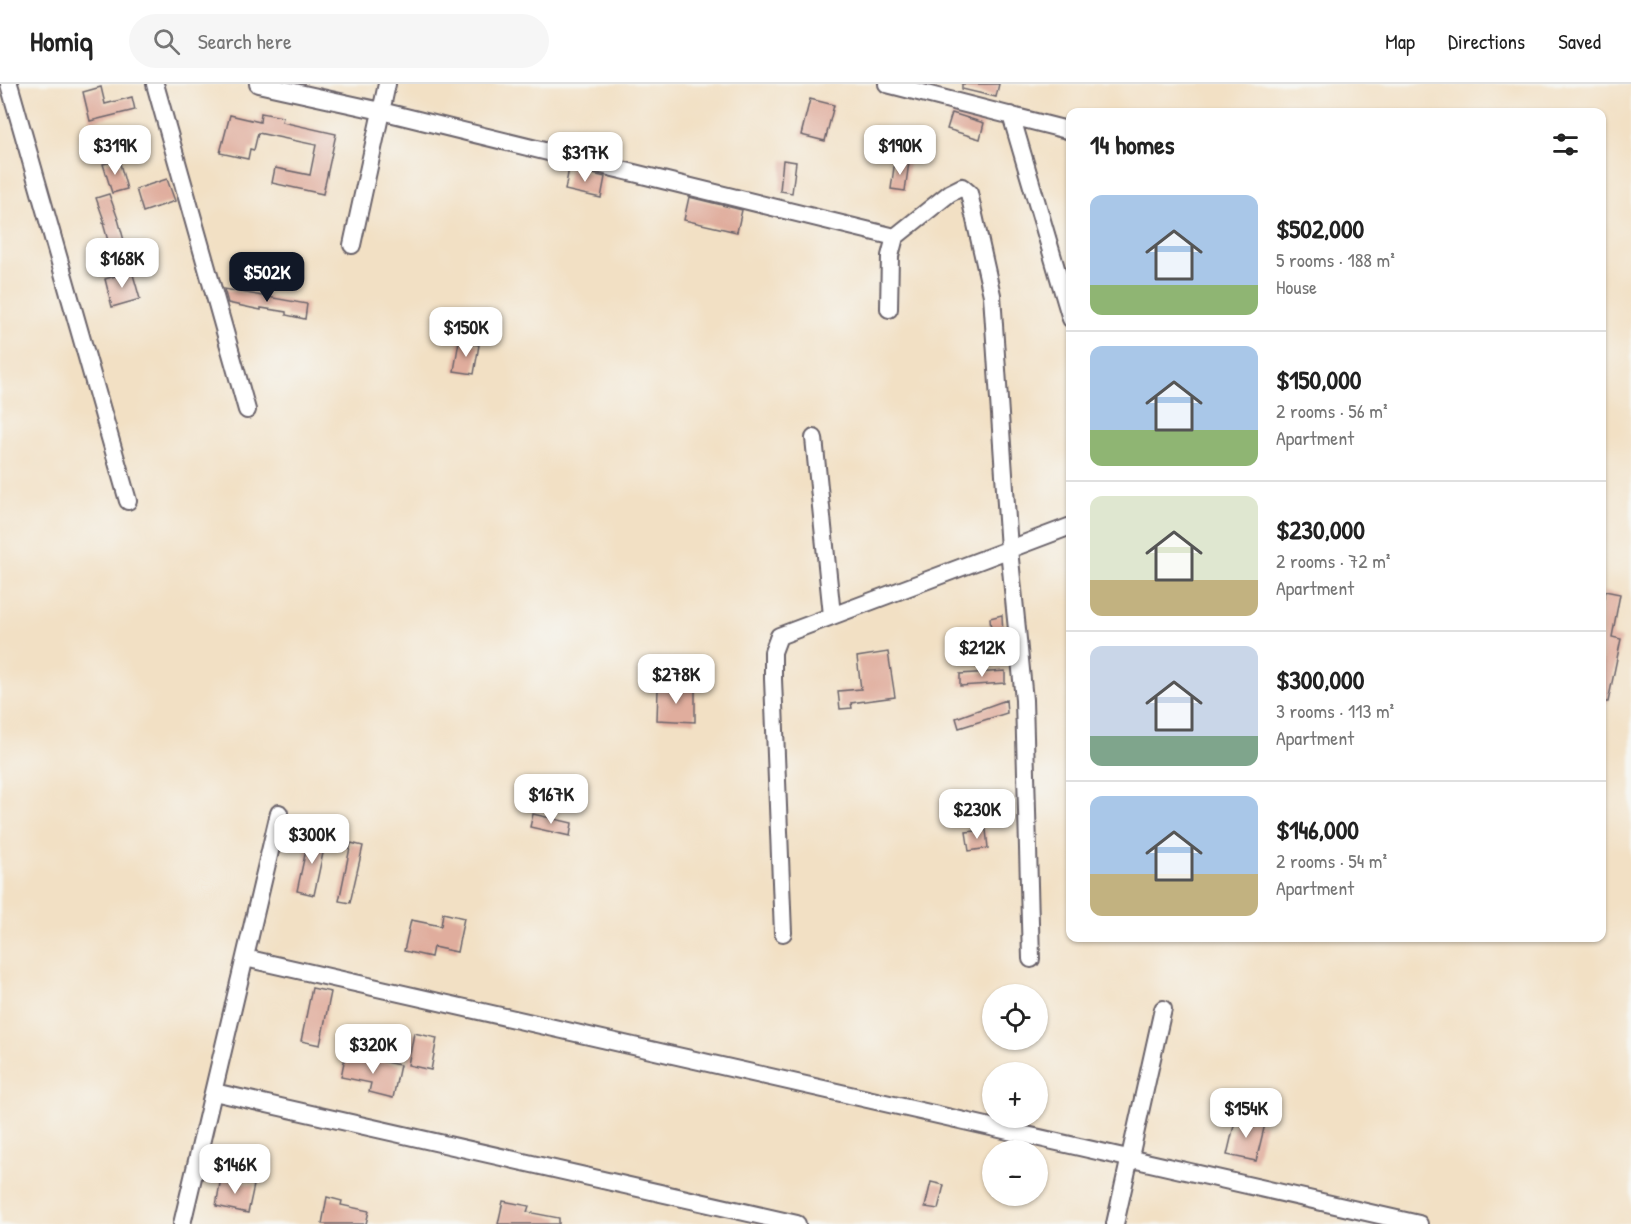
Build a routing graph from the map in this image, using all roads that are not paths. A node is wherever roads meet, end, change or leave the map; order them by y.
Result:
1 (9, 84) edge
2 (155, 84) edge
3 (258, 84) edge
4 (387, 84) edge
5 (887, 84) edge
6 (381, 111) junction
7 (1011, 115) junction
8 (1066, 129) edge
9 (895, 237) junction
10 (352, 245) dead end
11 (1066, 302) edge
12 (889, 309) dead end
13 (247, 410) dead end
14 (814, 438) dead end
15 (128, 501) dead end
16 (1066, 528) edge
17 (1009, 549) junction
18 (832, 615) junction
19 (279, 813) dead end
20 (783, 933) dead end
21 (245, 958) junction
22 (1031, 959) dead end
23 (1163, 1009) dead end
24 (214, 1092) junction
25 (1129, 1159) junction
26 (182, 1224) edge
27 (796, 1224) edge
28 (1115, 1224) edge
29 (1419, 1224) edge

1 - 15 street
2 - 13 street
3 - 6 street
4 - 6 street
5 - 7 street
6 - 9 street
6 - 10 street
7 - 8 street
7 - 11 street
9 - 12 street
9 - 17 street
14 - 18 street
16 - 17 street
17 - 18 street
17 - 22 street
18 - 20 street
19 - 21 street
21 - 24 street
21 - 25 street
23 - 25 street
24 - 26 street
24 - 27 street
25 - 28 street
25 - 29 street

